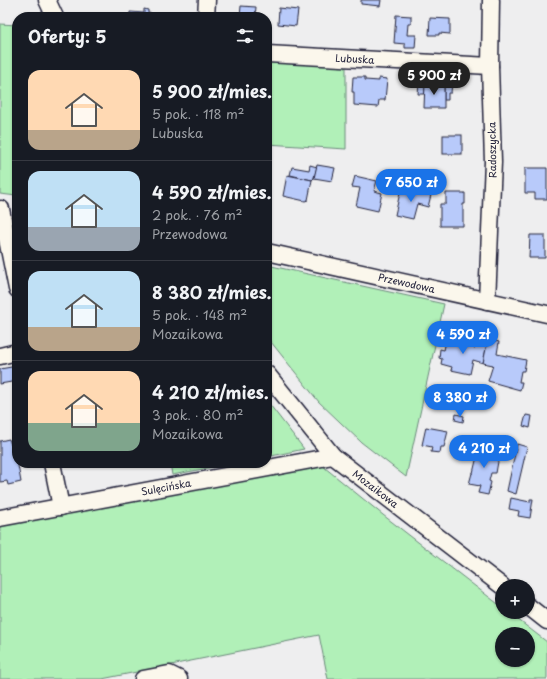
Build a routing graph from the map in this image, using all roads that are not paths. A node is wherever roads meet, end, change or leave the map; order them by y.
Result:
1 (47, 0) edge
2 (207, 0) edge
3 (491, 0) edge
4 (53, 12) edge
5 (206, 12) edge
6 (272, 54) edge
7 (490, 66) junction
8 (6, 210) edge
9 (12, 253) edge
10 (272, 253) edge
11 (487, 300) junction
12 (547, 314) edge
13 (12, 353) edge
14 (0, 356) edge
15 (272, 380) edge
16 (333, 456) junction
17 (272, 467) edge
18 (53, 468) edge
19 (267, 468) edge
20 (60, 506) junction
21 (0, 518) edge
22 (495, 581) edge
23 (535, 612) edge
24 (547, 621) edge
25 (142, 679) edge
26 (179, 679) edge

1 - 4 street
2 - 5 street
3 - 7 street, Radoszycka
6 - 7 street, Lubuska
7 - 11 street, Radoszycka
8 - 9 street
10 - 11 street, Przewodowa
11 - 12 street, Przewodowa
13 - 14 street
15 - 16 street, Mozaikowa
16 - 17 street, Sulęcińska
16 - 22 street, Mozaikowa
18 - 20 street
19 - 20 street, Sulęcińska
20 - 21 street, Sulęcińska
23 - 24 street
25 - 26 street

